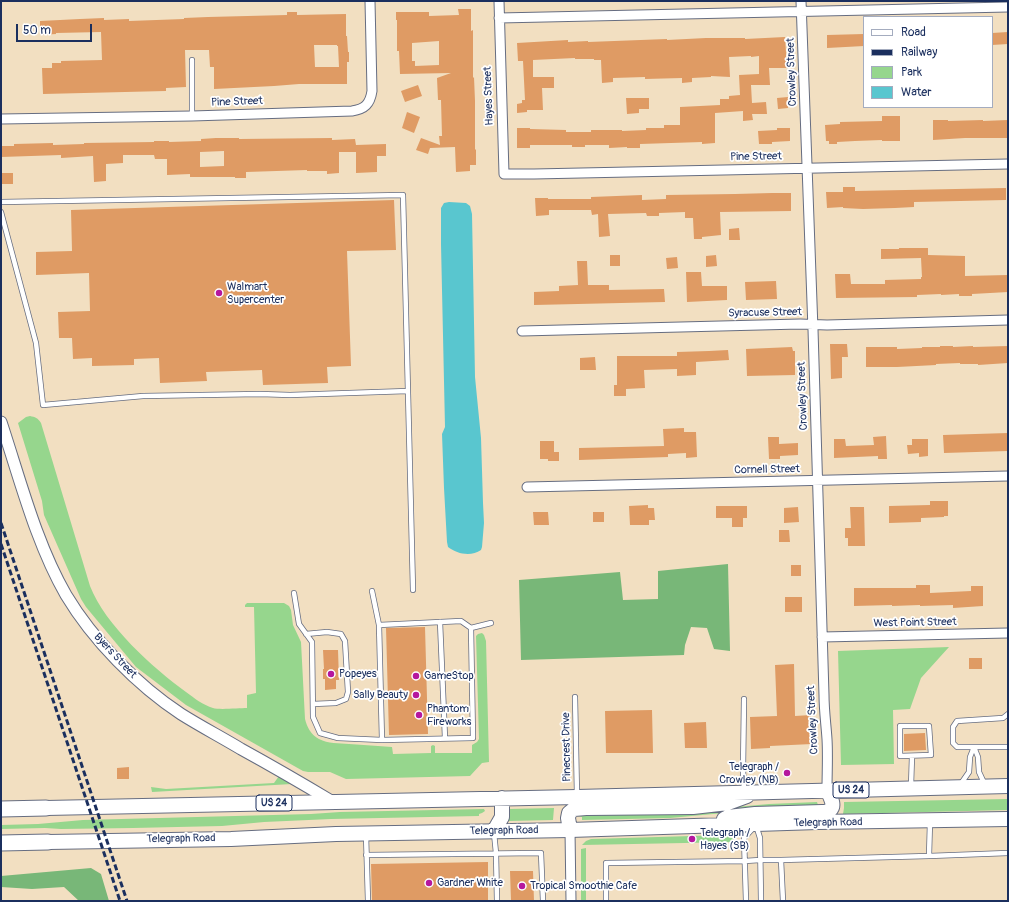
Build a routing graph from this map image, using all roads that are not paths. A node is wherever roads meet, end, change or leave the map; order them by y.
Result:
1 (370, 1) edge
2 (499, 1) edge
3 (801, 1) edge
4 (1008, 7) edge
5 (802, 12) junction
6 (499, 18) junction
7 (192, 60) dead end
8 (192, 116) junction
9 (1, 119) edge
10 (1008, 164) edge
11 (807, 168) junction
12 (504, 174) joint
13 (1, 202) edge
14 (1, 212) edge
15 (1008, 320) edge
16 (812, 325) junction
17 (522, 331) dead end
18 (408, 391) junction
19 (1, 422) edge
20 (1008, 476) edge
21 (818, 480) junction
22 (528, 487) dead end
23 (413, 590) dead end
24 (372, 591) dead end
25 (294, 593) dead end
26 (440, 622) junction
27 (491, 623) dead end
28 (378, 626) junction
29 (471, 628) junction
30 (1008, 633) edge
31 (306, 634) junction
32 (822, 637) junction
33 (575, 697) dead end
34 (744, 699) dead end
35 (313, 704) junction
36 (1008, 714) edge
37 (445, 738) junction
38 (382, 740) junction
39 (1008, 746) edge
40 (974, 747) junction
41 (912, 756) junction
42 (986, 786) junction
43 (1008, 786) edge
44 (958, 787) junction
45 (911, 788) junction
46 (828, 790) junction
47 (744, 792) junction
48 (760, 792) junction
49 (577, 797) junction
50 (502, 798) junction
51 (333, 802) junction
52 (46, 808) joint
53 (1, 809) edge
54 (1008, 819) edge
55 (930, 820) junction
56 (756, 825) junction
57 (705, 826) junction
58 (570, 830) junction
59 (494, 831) junction
60 (366, 833) junction
61 (48, 842) joint
62 (1, 843) edge
63 (496, 853) junction
64 (1008, 853) edge
65 (366, 855) junction
66 (929, 856) junction
67 (760, 860) junction
68 (781, 860) junction
69 (745, 861) junction
70 (368, 901) edge
71 (498, 901) edge
72 (543, 901) edge
73 (571, 901) edge
74 (606, 901) edge
75 (746, 901) edge
76 (761, 901) edge
77 (783, 901) edge

1 - 8 street, Pine Street
2 - 6 street, Hayes Street
3 - 5 street, Crowley Street
4 - 5 street
5 - 6 street
5 - 11 street, Crowley Street
6 - 12 street, Hayes Street
7 - 8 lane
8 - 9 street, Pine Street
10 - 11 street, Pine Street
11 - 12 street, Pine Street
11 - 16 street, Crowley Street
13 - 18 lane
14 - 18 lane
15 - 16 street, Syracuse Street
16 - 17 street, Syracuse Street
16 - 21 street, Crowley Street
18 - 23 lane
19 - 51 street, Byers Street
20 - 21 street, Cornell Street
21 - 22 street, Cornell Street
21 - 32 street, Crowley Street
24 - 28 lane
25 - 31 lane
26 - 28 lane
26 - 29 lane
26 - 37 lane
27 - 29 lane
28 - 38 lane
29 - 37 lane
30 - 32 street, West Point Street
31 - 35 lane
31 - 35 lane
32 - 46 street, Crowley Street
33 - 49 lane, Pinecrest Drive
34 - 47 lane
35 - 38 lane
36 - 40 lane
37 - 38 lane
39 - 40 lane
40 - 42 lane
40 - 44 lane
41 - 41 lane
41 - 45 lane
42 - 43 main road, US 24
42 - 44 main road, US 24
44 - 45 main road, US 24
45 - 46 main road, US 24
46 - 48 main road, US 24
46 - 57 main road
47 - 48 main road, US 24
47 - 49 main road, US 24
48 - 58 main road
49 - 50 main road, US 24
50 - 51 main road, US 24
50 - 59 main road
51 - 52 main road, US 24
52 - 53 highway, US 24
54 - 55 main road, Telegraph Road
55 - 56 main road, Telegraph Road
55 - 66 lane
56 - 57 main road, Telegraph Road
56 - 67 lane
56 - 69 lane
57 - 58 main road, Telegraph Road
58 - 59 main road, Telegraph Road
58 - 73 street
59 - 60 main road, Telegraph Road
59 - 63 lane
60 - 61 main road, Telegraph Road
60 - 65 lane
61 - 62 highway, Telegraph Road
63 - 65 lane
63 - 71 lane
63 - 72 lane
64 - 66 lane
65 - 70 lane
66 - 68 lane
67 - 68 lane
67 - 69 lane
67 - 76 lane
68 - 77 lane
69 - 74 lane
69 - 75 lane

